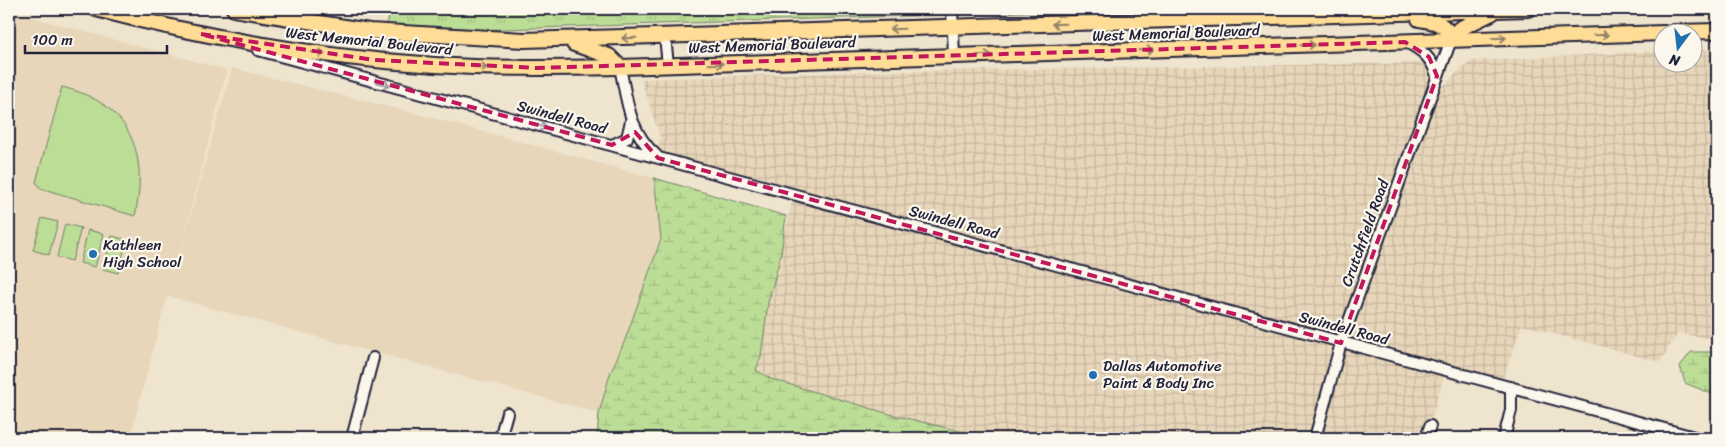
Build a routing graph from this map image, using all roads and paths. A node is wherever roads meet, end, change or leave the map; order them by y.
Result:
1 (97, 9) edge
2 (234, 9) edge
3 (952, 9) edge
4 (1528, 9) edge
5 (1500, 10) edge
6 (1412, 13) junction
7 (953, 28) junction
8 (1704, 31) edge
9 (1717, 31) edge
10 (1654, 33) edge
11 (201, 34) junction
12 (665, 37) junction
13 (561, 40) junction
14 (1451, 40) junction
15 (1405, 42) junction
16 (954, 56) junction
17 (668, 65) junction
18 (620, 67) junction
19 (1437, 76) junction
20 (631, 120) junction
21 (612, 145) junction
22 (658, 158) junction
23 (1341, 342) junction
24 (373, 358) dead end
25 (1511, 387) junction
26 (507, 412) dead end
27 (1430, 426) dead end
28 (352, 438) edge
29 (500, 438) edge
30 (1315, 438) edge
31 (1426, 438) edge
32 (1504, 438) edge
33 (1698, 438) edge

1 - 11 main road, West Memorial Boulevard
2 - 13 main road, West Memorial Boulevard
3 - 7 street
4 - 5 main road, West Memorial Boulevard
5 - 6 main road, West Memorial Boulevard
5 - 14 main road
6 -> 7 main road, West Memorial Boulevard
6 - 14 main road
7 -> 12 main road, West Memorial Boulevard
7 - 16 street
8 - 9 main road
14 -> 10 main road, West Memorial Boulevard
11 -> 18 main road, West Memorial Boulevard
11 -> 21 street, Swindell Road
12 -> 13 main road, West Memorial Boulevard
12 - 17 street
13 - 18 main road
14 - 15 main road, West Memorial Boulevard
14 - 19 street, Crutchfield Road
16 -> 15 main road, West Memorial Boulevard
15 - 19 street
17 -> 16 main road, West Memorial Boulevard
17 - 18 main road, West Memorial Boulevard
18 - 20 street
19 - 23 street, Crutchfield Road
20 - 21 street
20 - 22 street
21 - 22 street, Swindell Road
22 - 23 street, Swindell Road
23 - 25 street, Swindell Road
23 - 30 street, Crutchfield Road
24 - 28 street
25 - 32 street
25 - 33 street, Swindell Road
26 - 29 street
27 - 31 street

